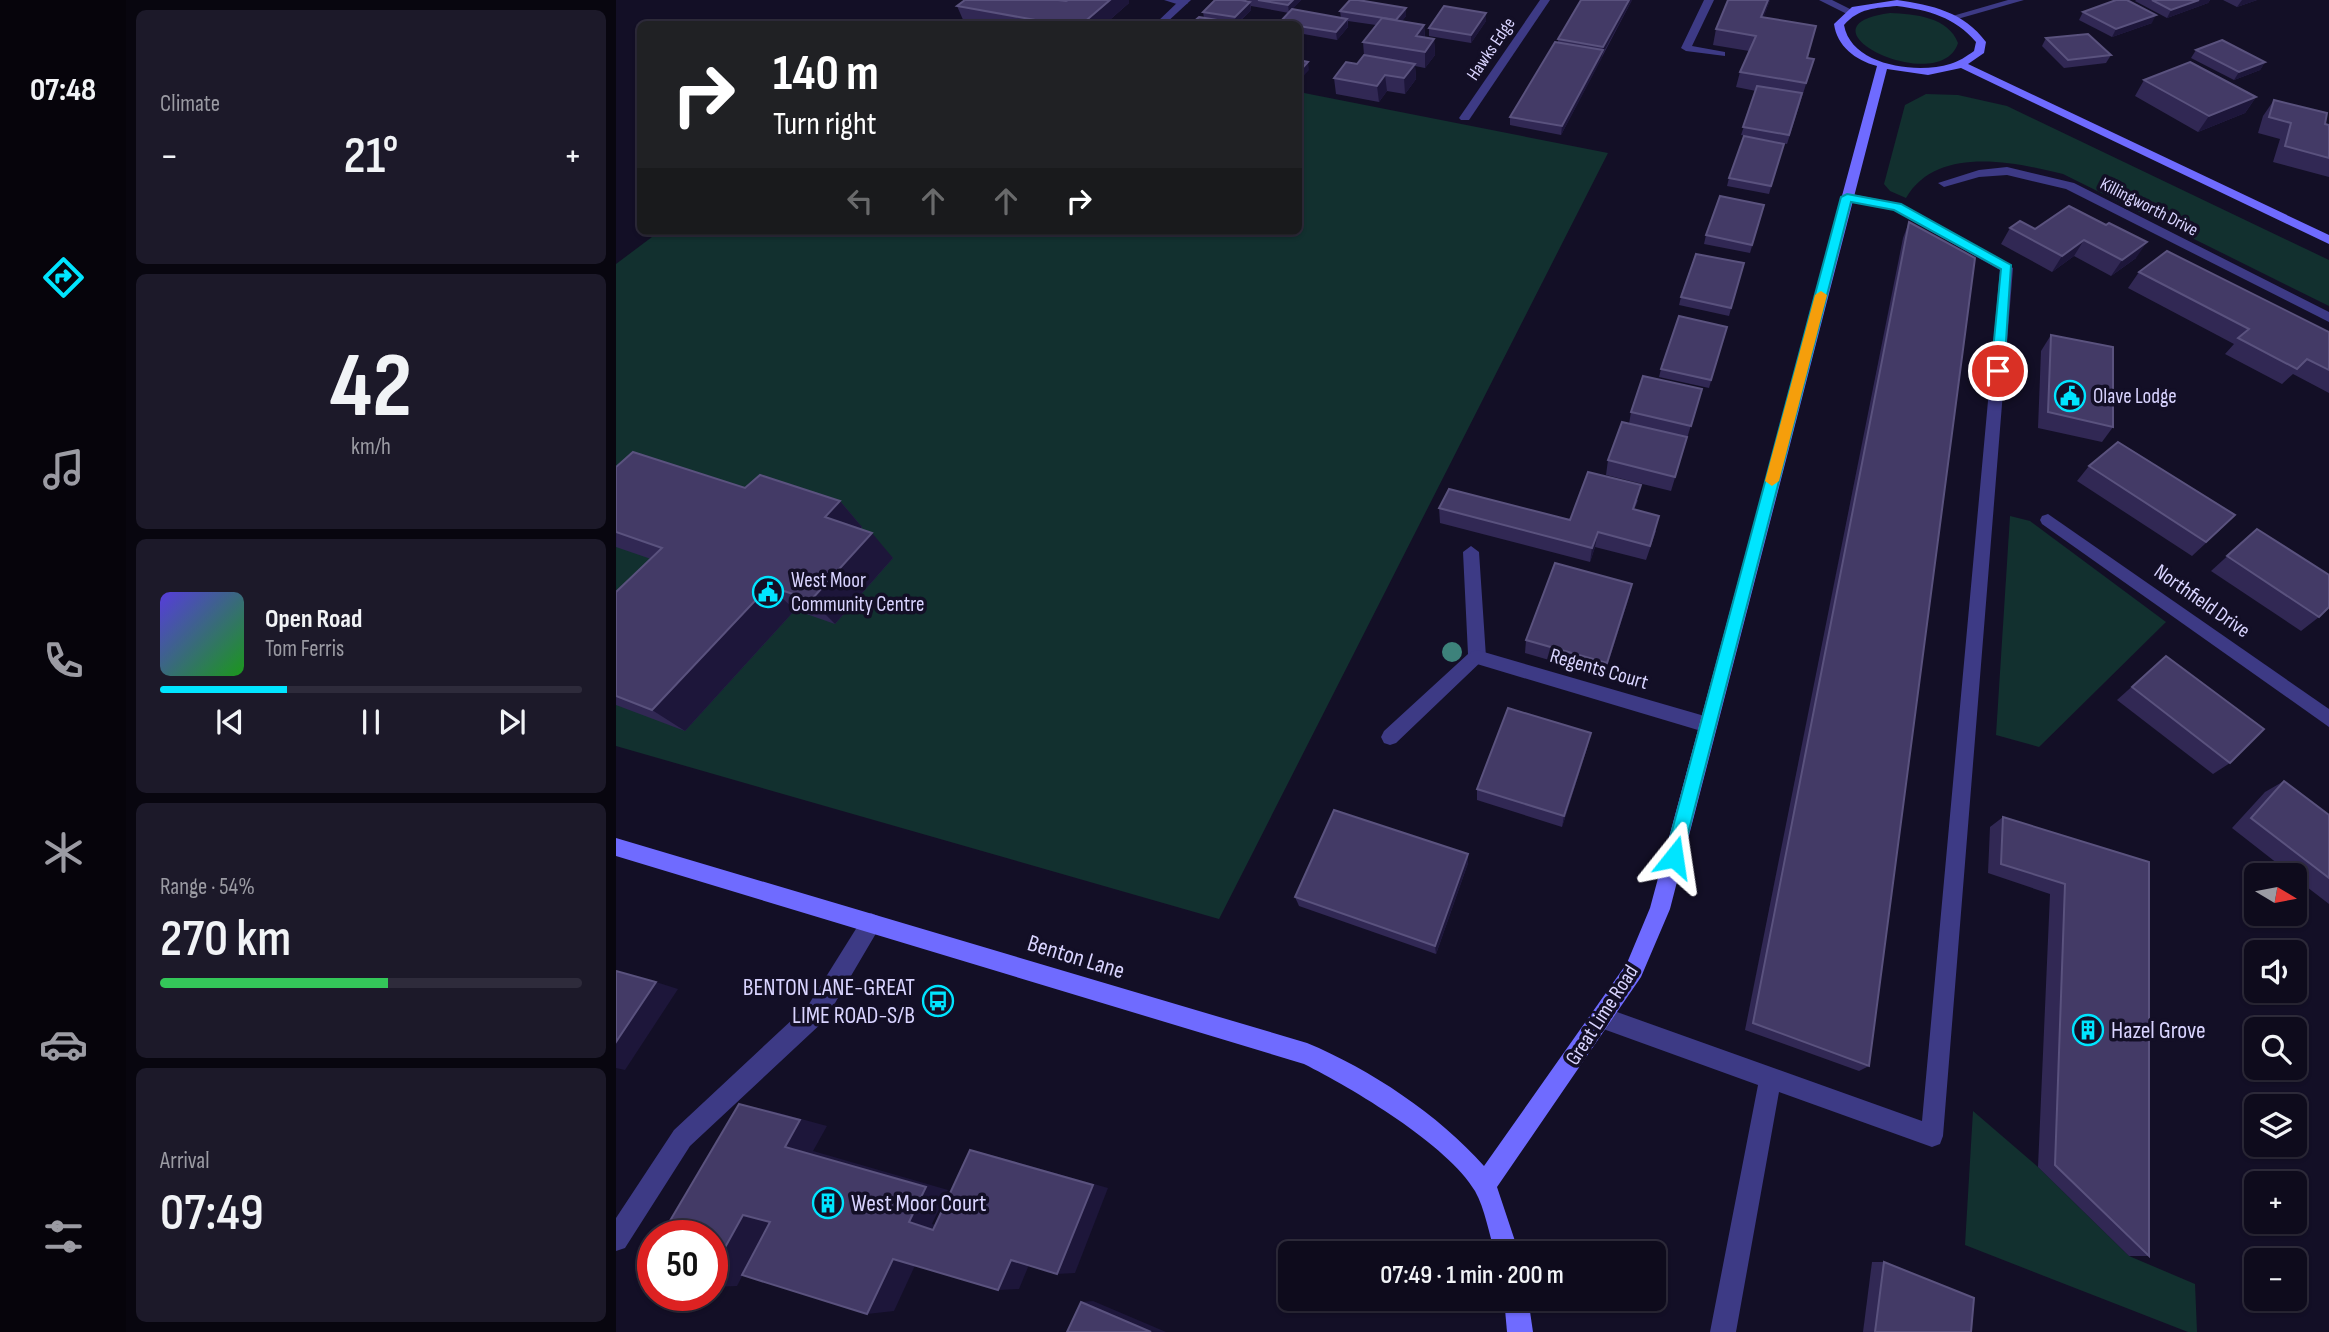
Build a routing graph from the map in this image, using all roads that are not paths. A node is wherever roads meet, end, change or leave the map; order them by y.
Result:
1 (1169, 0) edge
2 (1545, 0) edge
3 (1709, 0) edge
4 (1824, 0) edge
5 (2019, 0) edge
6 (1184, 1) edge
7 (1851, 12) junction
8 (1954, 17) junction
9 (1163, 21) edge
10 (1721, 54) edge
11 (1965, 65) junction
12 (1882, 66) junction
13 (1465, 118) dead end
14 (1944, 183) dead end
15 (1847, 197) junction
16 (2329, 240) edge
17 (2329, 318) edge
18 (2048, 520) dead end
19 (1471, 552) dead end
20 (1477, 657) junction
21 (2329, 719) edge
22 (1708, 725) junction
23 (1390, 737) dead end
24 (616, 847) edge
25 (871, 923) junction
26 (1603, 1018) junction
27 (1770, 1078) junction
28 (1485, 1185) junction
29 (616, 1239) edge
30 (1503, 1241) edge
31 (1518, 1311) edge
32 (1520, 1332) edge
33 (1723, 1332) edge

1 - 6 street
2 - 13 street, Hawks Edge
3 - 10 street
4 - 7 street
5 - 8 street
6 - 9 street
7 - 8 main road
7 - 12 main road
8 - 11 main road
11 - 12 main road
11 - 16 main road
12 - 15 main road, Great Lime Road
14 - 17 street, Killingworth Drive
15 - 22 main road, Great Lime Road
15 - 27 street
18 - 21 street, Northfield Drive
19 - 20 street
20 - 22 street, Regents Court
20 - 23 street
22 - 26 main road, Great Lime Road
24 - 25 main road, Benton Lane
25 - 28 main road, Benton Lane
25 - 29 street
26 - 27 street
26 - 28 main road, Great Lime Road
27 - 33 street
28 - 30 main road
31 - 32 main road

